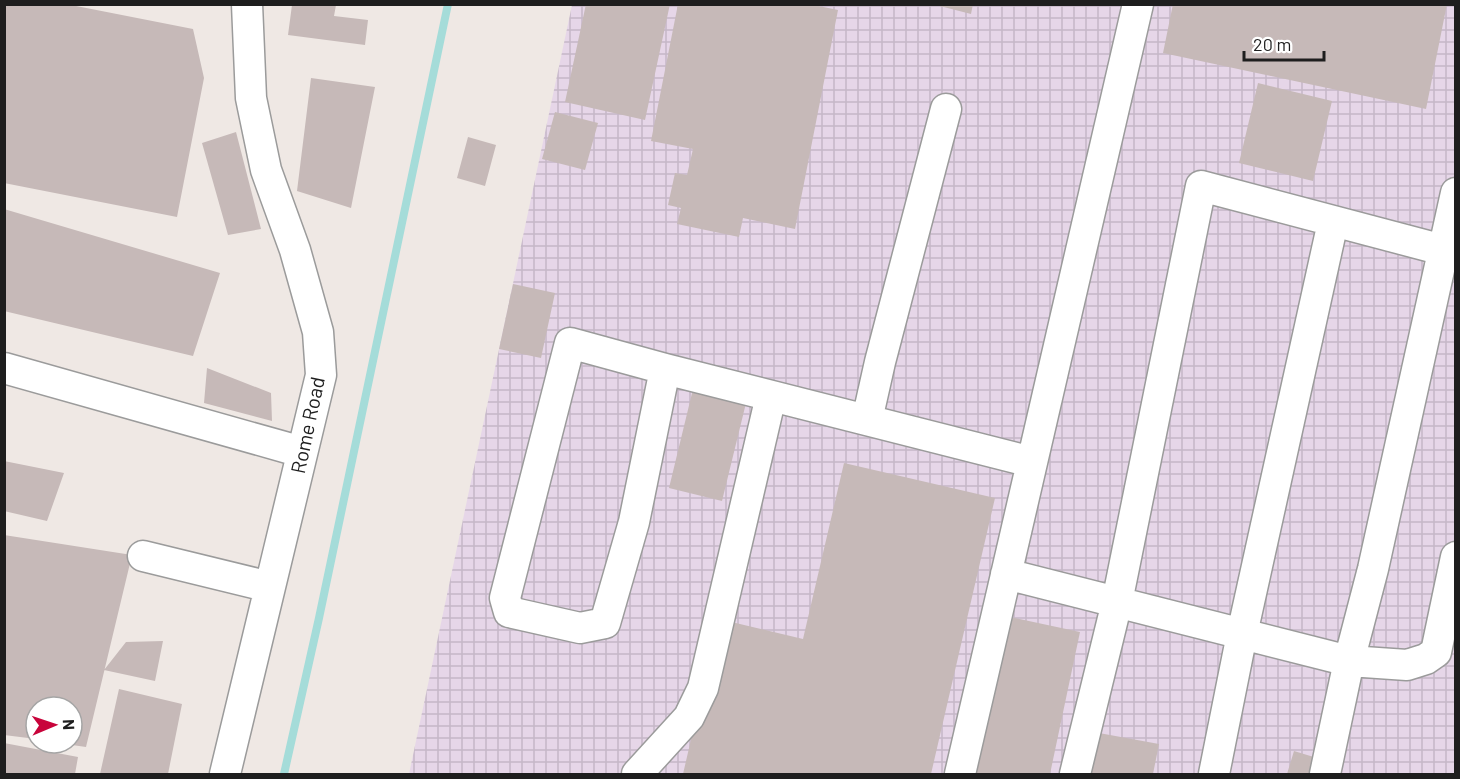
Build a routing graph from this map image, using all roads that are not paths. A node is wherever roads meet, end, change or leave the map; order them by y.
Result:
1 (247, 4) edge
2 (1137, 4) edge
3 (946, 109) dead end
4 (1455, 193) edge
5 (1333, 222) junction
6 (1443, 250) junction
7 (4, 368) edge
8 (664, 369) junction
9 (771, 396) junction
10 (867, 420) junction
11 (302, 452) junction
12 (1032, 462) junction
13 (143, 556) dead end
14 (1455, 557) edge
15 (1006, 574) junction
16 (270, 587) junction
17 (1117, 602) junction
18 (1242, 634) junction
19 (1350, 661) junction
20 (225, 774) edge
21 (637, 774) edge
22 (960, 774) edge
23 (1075, 774) edge
24 (1214, 774) edge
25 (1325, 774) edge

1 - 11 lane, Rome Road
2 - 12 lane
3 - 10 lane
4 - 6 lane
5 - 6 lane
5 - 17 lane
5 - 18 lane
6 - 19 lane
7 - 11 lane
8 - 8 lane
8 - 9 lane
9 - 10 lane
9 - 21 lane
10 - 12 lane
11 - 16 lane, Rome Road
12 - 15 lane
13 - 16 lane
14 - 19 lane
15 - 17 lane
15 - 22 lane
16 - 20 lane, Rome Road
17 - 18 lane
17 - 23 lane
18 - 19 lane
18 - 24 lane
19 - 25 lane

